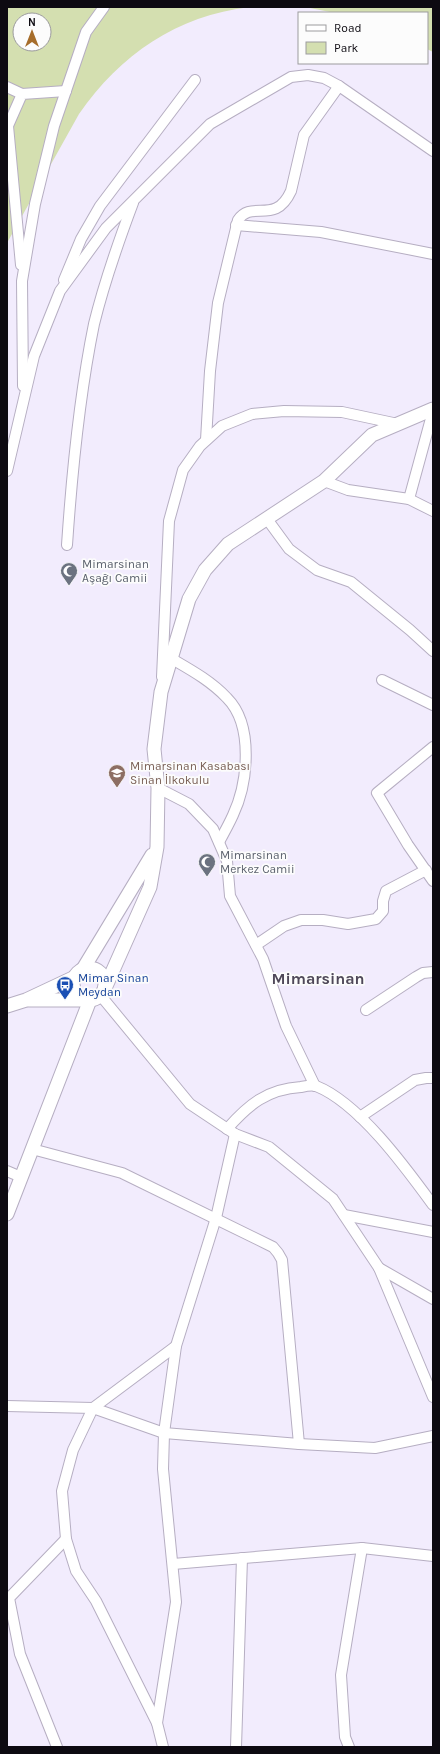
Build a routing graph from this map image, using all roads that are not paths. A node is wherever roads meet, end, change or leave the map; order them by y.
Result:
1 (104, 7) edge
2 (194, 80) dead end
3 (339, 86) junction
4 (7, 87) edge
5 (66, 91) junction
6 (22, 94) junction
7 (7, 127) edge
8 (433, 151) edge
9 (134, 198) junction
10 (236, 225) junction
11 (433, 254) edge
12 (22, 280) junction
13 (60, 291) junction
14 (23, 402) junction
15 (433, 410) edge
16 (398, 424) junction
17 (206, 440) junction
18 (7, 471) edge
19 (324, 481) junction
20 (409, 499) junction
21 (433, 512) edge
22 (267, 519) junction
23 (67, 544) dead end
24 (433, 651) edge
25 (172, 659) junction
26 (382, 680) dead end
27 (161, 692) junction
28 (433, 705) edge
29 (433, 747) edge
30 (158, 788) junction
31 (219, 842) junction
32 (158, 847) junction
33 (426, 870) junction
34 (433, 881) edge
35 (256, 945) junction
36 (433, 972) edge
37 (79, 973) junction
38 (95, 995) junction
39 (26, 1000) junction
40 (7, 1006) edge
41 (366, 1010) dead end
42 (433, 1078) edge
43 (315, 1086) junction
44 (360, 1117) junction
45 (231, 1132) junction
46 (32, 1149) junction
47 (7, 1171) edge
48 (21, 1177) junction
49 (433, 1205) edge
50 (7, 1214) edge
51 (344, 1215) junction
52 (216, 1218) junction
53 (433, 1232) edge
54 (379, 1268) junction
55 (433, 1299) edge
56 (176, 1346) junction
57 (433, 1397) edge
58 (7, 1406) edge
59 (93, 1408) junction
60 (164, 1433) junction
61 (433, 1436) edge
62 (299, 1444) junction
63 (66, 1539) junction
64 (362, 1548) junction
65 (433, 1556) edge
66 (242, 1558) junction
67 (173, 1564) junction
68 (157, 1723) junction
69 (57, 1747) edge
70 (163, 1747) edge
71 (236, 1747) edge
72 (349, 1747) edge

1 - 5 street
2 - 13 street
3 - 8 street
3 - 9 street
3 - 10 street
4 - 6 street
5 - 6 street
5 - 12 street
6 - 7 street
7 - 12 street
9 - 13 street
9 - 23 street
10 - 11 street
10 - 17 street
12 - 14 street
13 - 14 street
14 - 18 street
15 - 16 street
15 - 20 street
16 - 17 street
16 - 19 street
17 - 27 street
19 - 20 street
19 - 22 street
20 - 21 street
22 - 24 street
22 - 25 street
25 - 27 street
25 - 31 street
26 - 28 street
27 - 30 street
29 - 33 street
30 - 31 street
30 - 32 street
31 - 35 street
32 - 37 street
32 - 38 street
33 - 34 street
33 - 35 street
35 - 43 street
36 - 41 street
37 - 38 street
37 - 38 street
37 - 39 street
38 - 39 street
38 - 45 street
38 - 46 street
39 - 40 street
42 - 44 street
43 - 44 street
43 - 45 street
44 - 49 street
45 - 51 street
45 - 52 street
46 - 48 street
46 - 52 street
47 - 48 street
48 - 50 street
51 - 53 street
51 - 54 street
52 - 56 street
52 - 62 street
54 - 55 street
54 - 57 street
56 - 59 street
56 - 60 street
58 - 59 street
59 - 60 street
59 - 63 street
60 - 62 street
60 - 67 street
61 - 62 street
63 - 68 street
63 - 69 street
64 - 65 street
64 - 66 street
64 - 72 street
66 - 67 street
66 - 71 street
67 - 68 street
68 - 70 street

